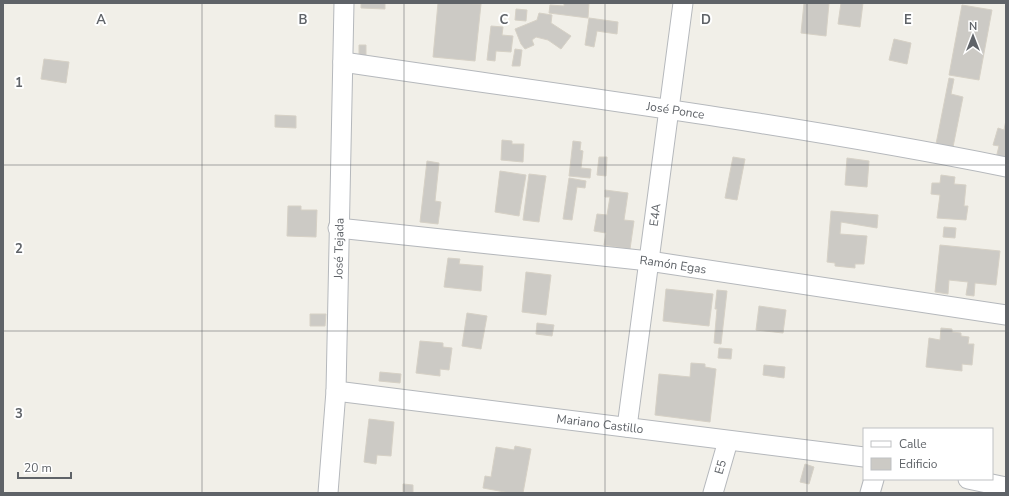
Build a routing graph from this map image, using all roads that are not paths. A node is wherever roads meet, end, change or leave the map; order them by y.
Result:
1 (344, 3) edge
2 (683, 3) edge
3 (343, 62) junction
4 (669, 110) junction
5 (1006, 167) edge
6 (338, 228) junction
7 (649, 261) junction
8 (1006, 315) edge
9 (336, 391) junction
10 (626, 427) junction
11 (728, 440) junction
12 (863, 458) edge
13 (874, 480) edge
14 (973, 480) edge
15 (1006, 487) edge
16 (328, 493) edge
17 (713, 493) edge
18 (870, 493) edge

1 - 3 street, José Tejada
2 - 4 street, E4A
3 - 4 street, José Ponce
3 - 6 street, José Tejada
4 - 5 street, José Ponce
4 - 7 street, E4A
6 - 7 street, Ramón Egas
6 - 9 street, José Tejada
7 - 8 street, Ramón Egas
7 - 10 street, E4A
9 - 10 street, Mariano Castillo
9 - 16 street, José Tejada
10 - 11 street, Mariano Castillo
11 - 12 street, Mariano Castillo
11 - 17 street, E5
13 - 18 street
14 - 15 street

